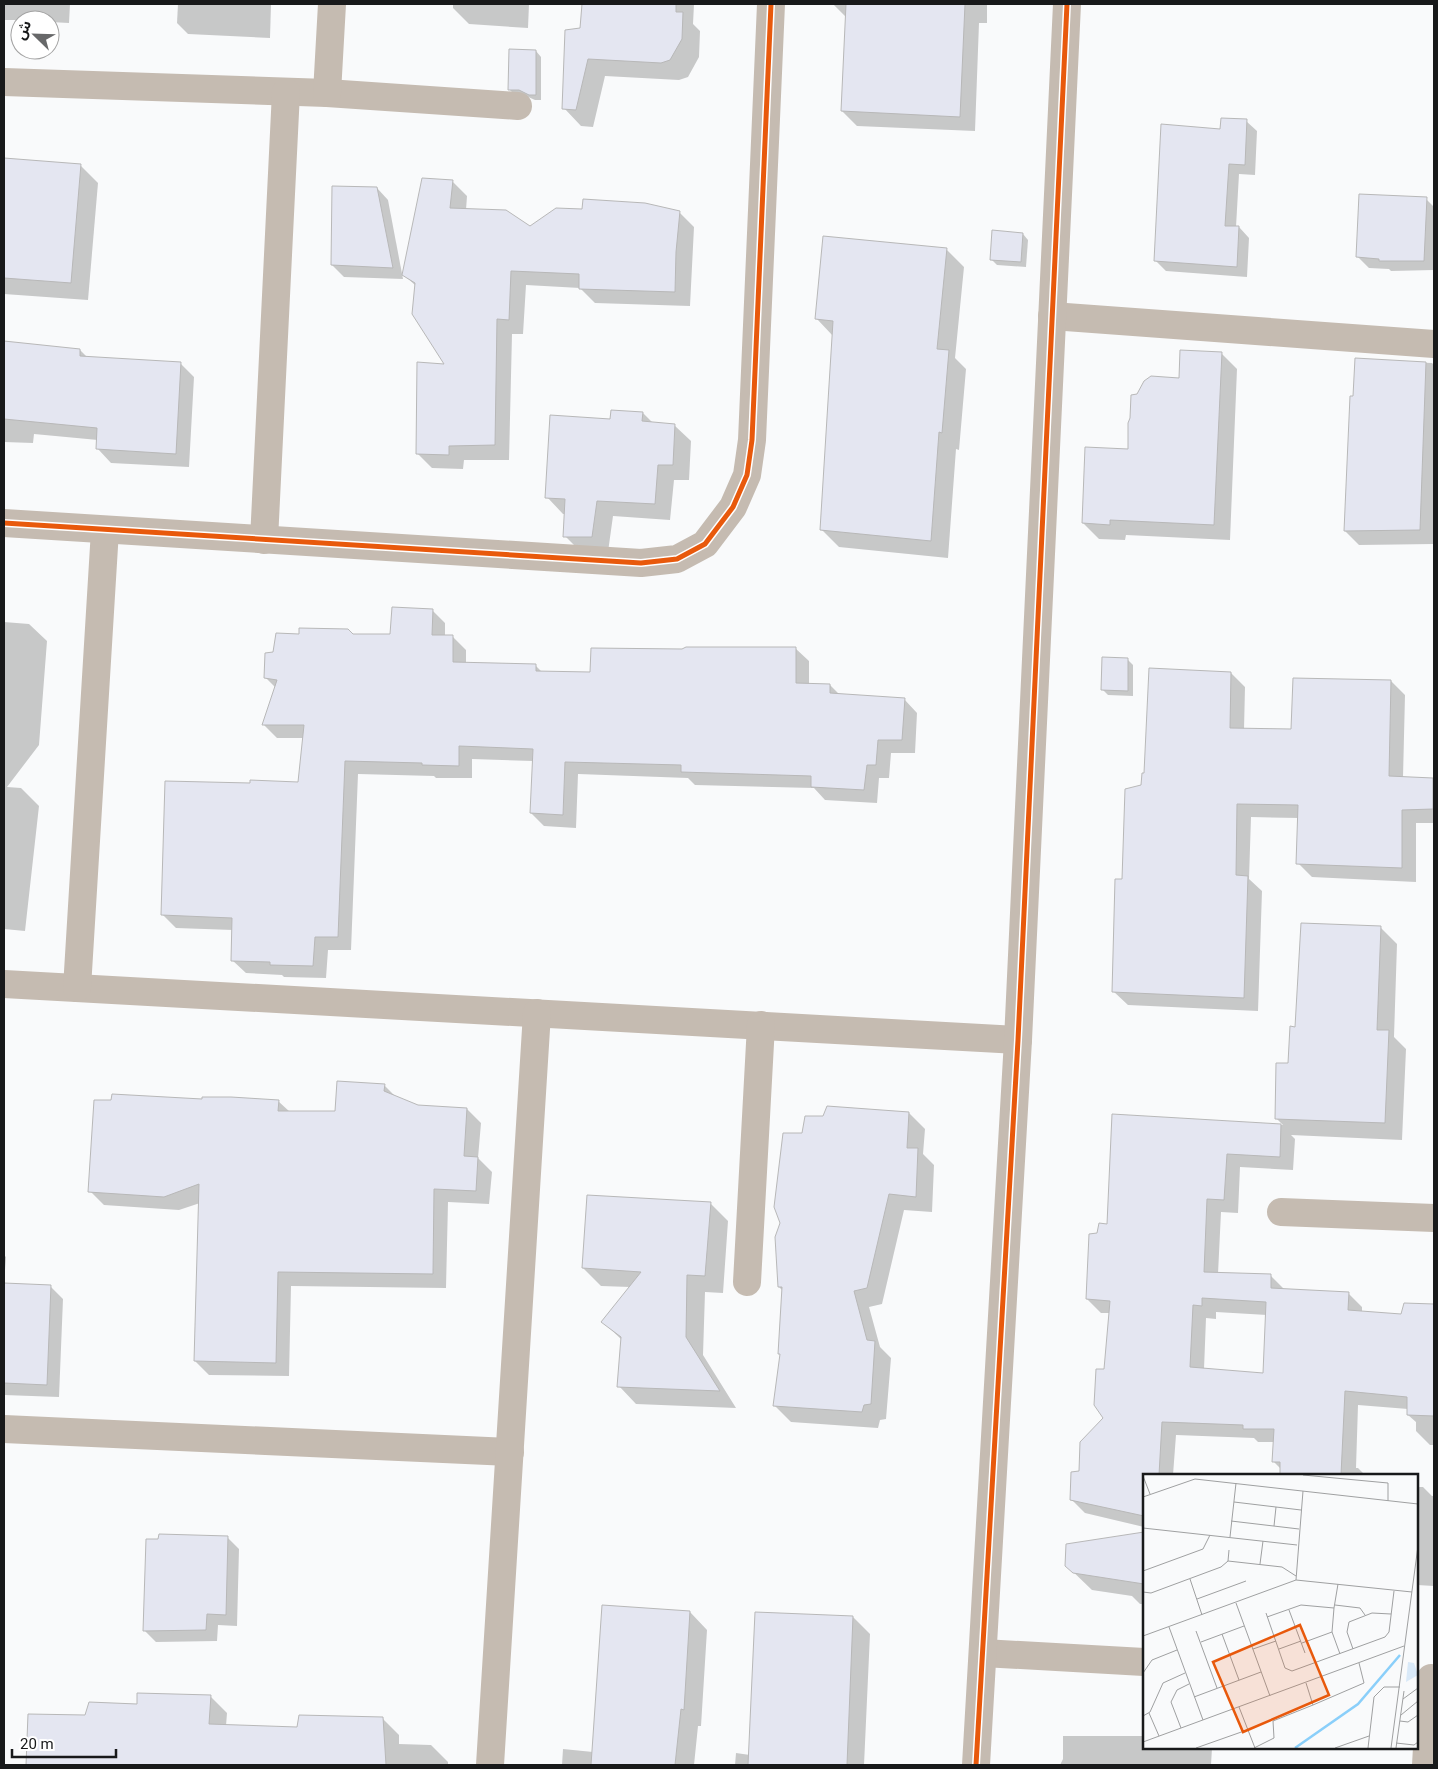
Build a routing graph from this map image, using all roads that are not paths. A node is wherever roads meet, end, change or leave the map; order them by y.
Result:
1 (332, 4) edge
2 (771, 4) edge
3 (1067, 4) edge
4 (4, 82) edge
5 (286, 92) junction
6 (327, 93) junction
7 (518, 106) dead end
8 (1052, 316) junction
9 (1434, 344) edge
10 (4, 523) edge
11 (105, 530) junction
12 (264, 540) junction
13 (4, 984) edge
14 (77, 988) junction
15 (536, 1013) junction
16 (761, 1026) junction
17 (1018, 1040) junction
18 (1281, 1212) dead end
19 (1434, 1218) edge
20 (747, 1282) dead end
21 (4, 1429) edge
22 (510, 1452) junction
23 (983, 1653) junction
24 (1143, 1662) edge
25 (1427, 1677) edge
26 (490, 1765) edge
27 (976, 1765) edge
28 (1426, 1765) edge

1 - 6 street
2 - 12 street
3 - 8 street
4 - 5 street
5 - 6 street
5 - 12 street
6 - 7 street
8 - 9 street
8 - 17 street
10 - 11 street
11 - 12 street
11 - 14 street
13 - 14 street
14 - 15 street
15 - 16 street
15 - 22 street
16 - 17 street
16 - 20 street
17 - 23 street
18 - 19 street
21 - 22 street
22 - 26 street
23 - 24 street
23 - 27 street
25 - 28 street

